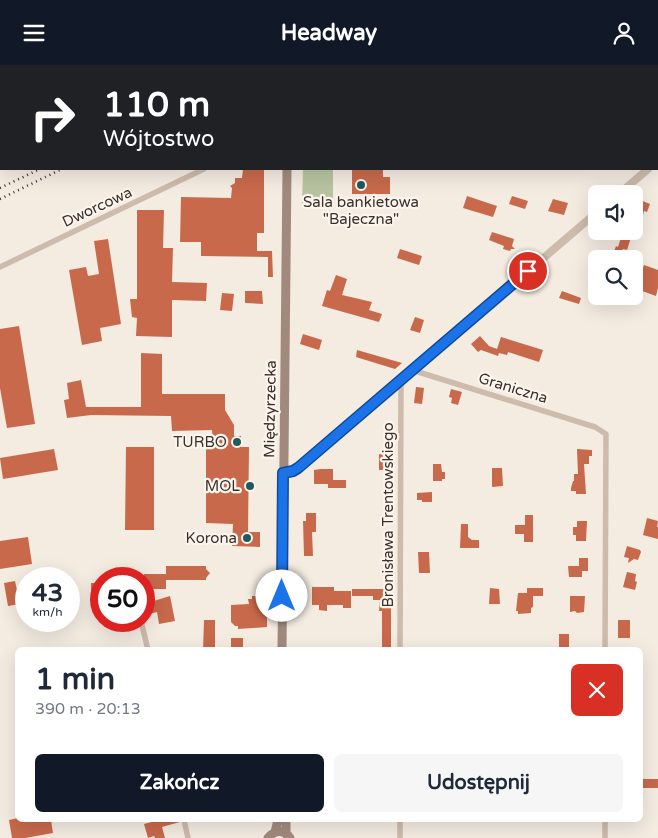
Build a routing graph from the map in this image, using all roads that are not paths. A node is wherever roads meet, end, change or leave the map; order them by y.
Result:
1 (202, 170) edge
2 (287, 170) edge
3 (647, 170) edge
4 (629, 185) edge
5 (588, 220) edge
6 (0, 267) edge
7 (412, 371) junction
8 (401, 380) junction
9 (283, 473) junction
10 (144, 632) edge
11 (147, 647) edge
12 (282, 647) edge
13 (400, 647) edge
14 (605, 647) edge
15 (184, 822) edge
16 (277, 822) edge
17 (286, 822) edge
18 (400, 822) edge
19 (605, 822) edge
20 (270, 836) edge
21 (288, 836) edge
22 (188, 838) edge
23 (400, 838) edge
24 (605, 838) edge

1 - 6 street, Dworcowa
2 - 9 main road, Międzyrzecka
3 - 4 street
5 - 7 street
7 - 8 street
7 - 14 street, Graniczna
8 - 9 street
8 - 13 street, Bronisława Trentowskiego
9 - 12 main road, Międzyrzecka
10 - 11 street
15 - 22 street
16 - 20 main road
17 - 21 main road
18 - 23 street
19 - 24 street
20 - 21 main road

